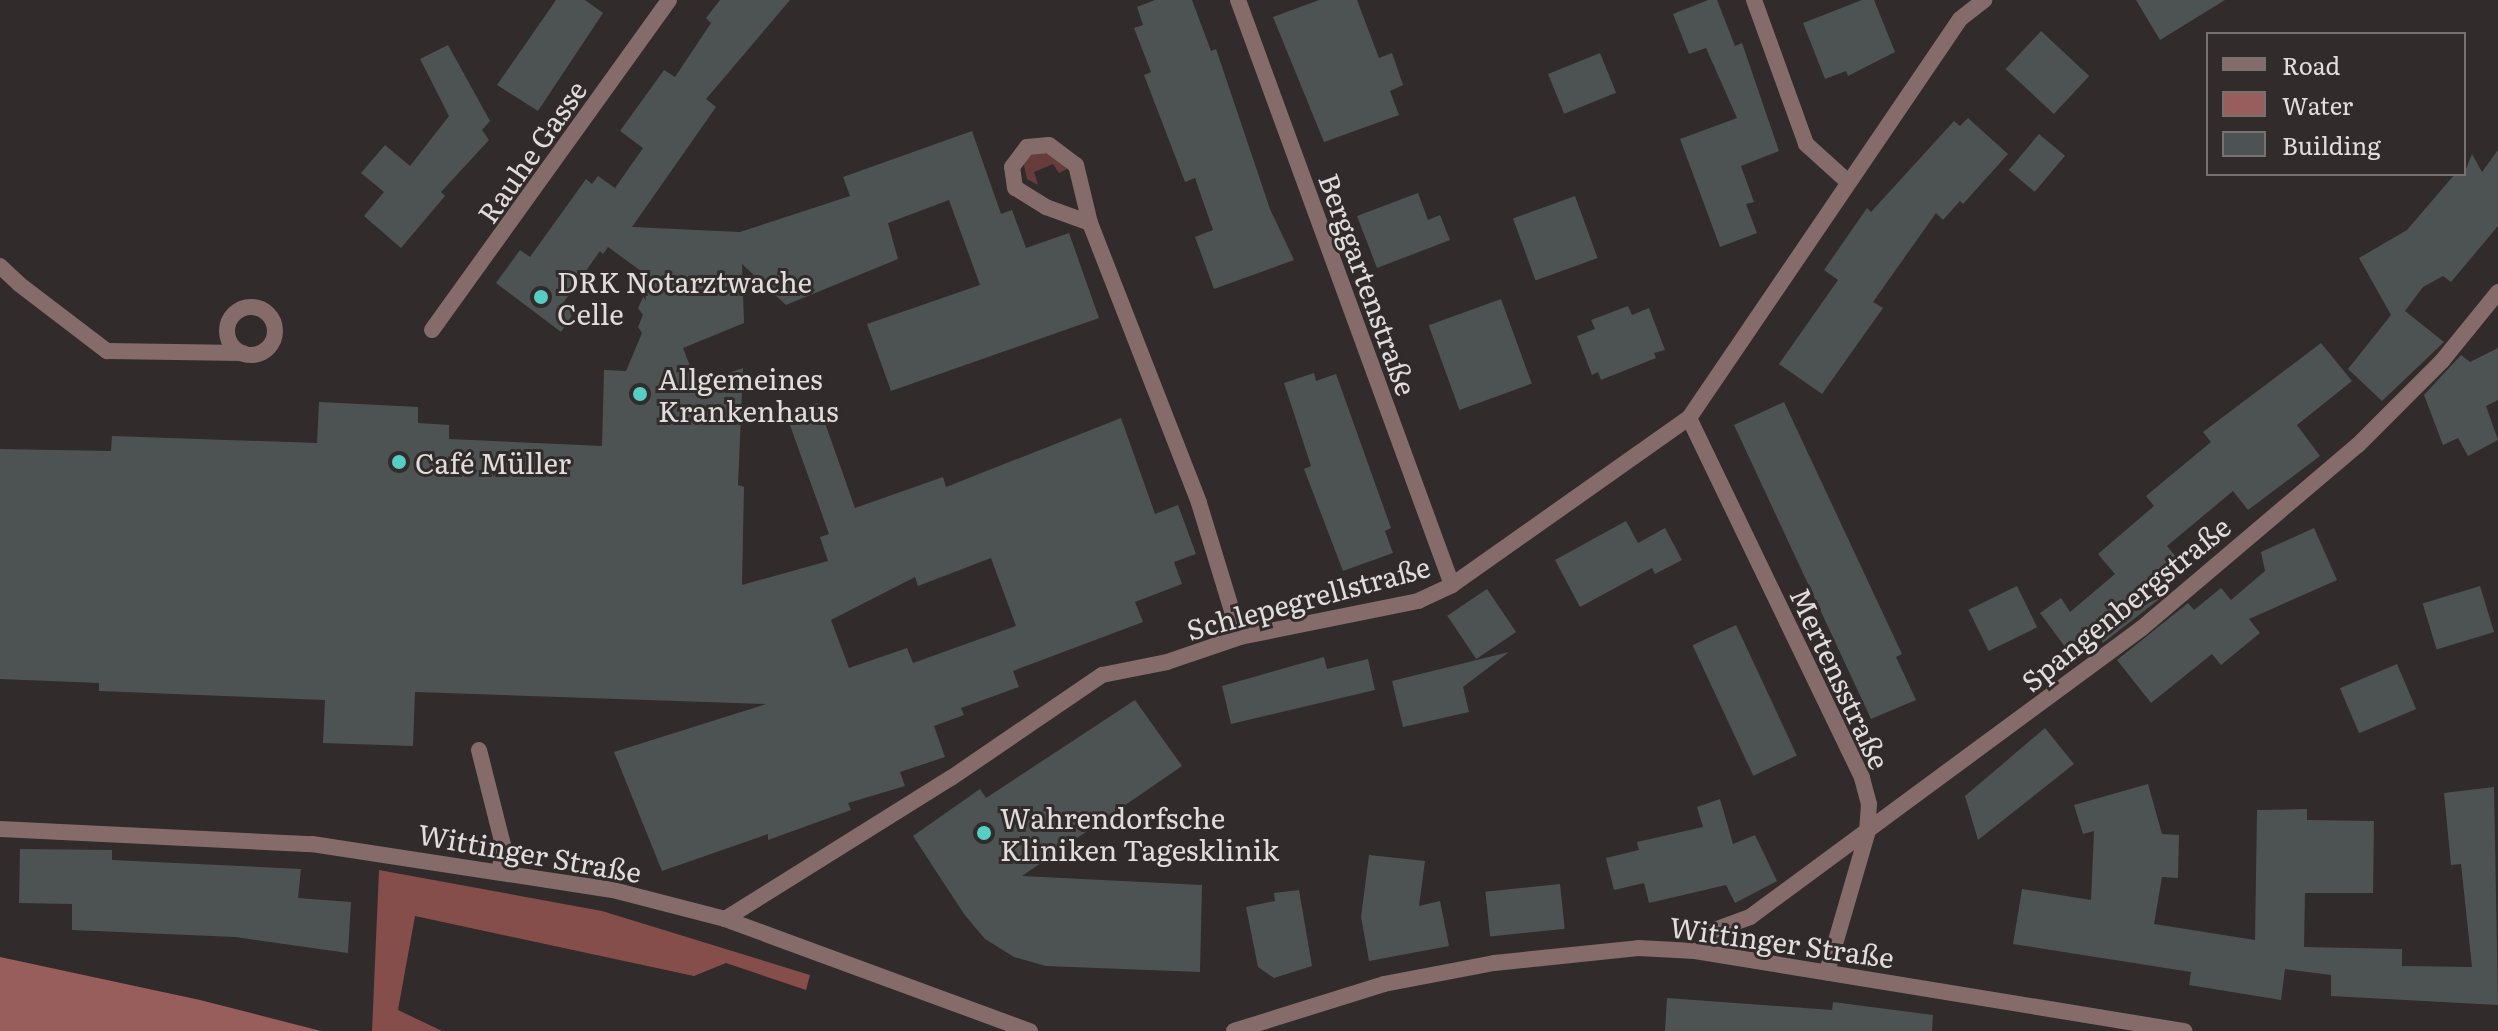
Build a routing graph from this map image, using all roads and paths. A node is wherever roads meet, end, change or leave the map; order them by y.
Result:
1 (669, 0) edge
2 (1238, 0) edge
3 (1754, 0) edge
4 (1984, 0) edge
5 (1848, 182) junction
6 (1090, 223) junction
7 (0, 266) edge
8 (2498, 292) edge
9 (228, 328) junction
10 (432, 330) dead end
11 (205, 352) junction
12 (243, 353) junction
13 (1689, 418) junction
14 (1452, 585) junction
15 (1240, 637) junction
16 (479, 750) dead end
17 (0, 829) edge
18 (1867, 834) junction
19 (500, 870) junction
20 (725, 919) junction
21 (1709, 932) dead end
22 (1827, 972) junction
23 (1030, 1031) edge
24 (1234, 1031) edge
25 (2184, 1031) edge

1 - 10 street, Rauhe Gasse
2 - 14 street, Berggartenstraße
3 - 5 street
4 - 5 street, Schlepegrellstraße
5 - 13 street, Schlepegrellstraße
6 - 6 street
6 - 15 street
7 - 11 street
8 - 18 street, Spangenbergstraße
9 - 11 street
9 - 12 street
9 - 12 street
11 - 12 street
13 - 14 street, Schlepegrellstraße
13 - 18 street, Mertensstraße
14 - 15 street, Schlepegrellstraße
15 - 20 street, Schlepegrellstraße
16 - 19 street
17 - 19 street, Wittinger Straße
18 - 21 street, Spangenbergstraße
18 - 22 street, Mertensstraße
19 - 20 street, Wittinger Straße
20 - 23 street, Wittinger Straße
22 - 24 street, Wittinger Straße
22 - 25 street, Wittinger Straße

